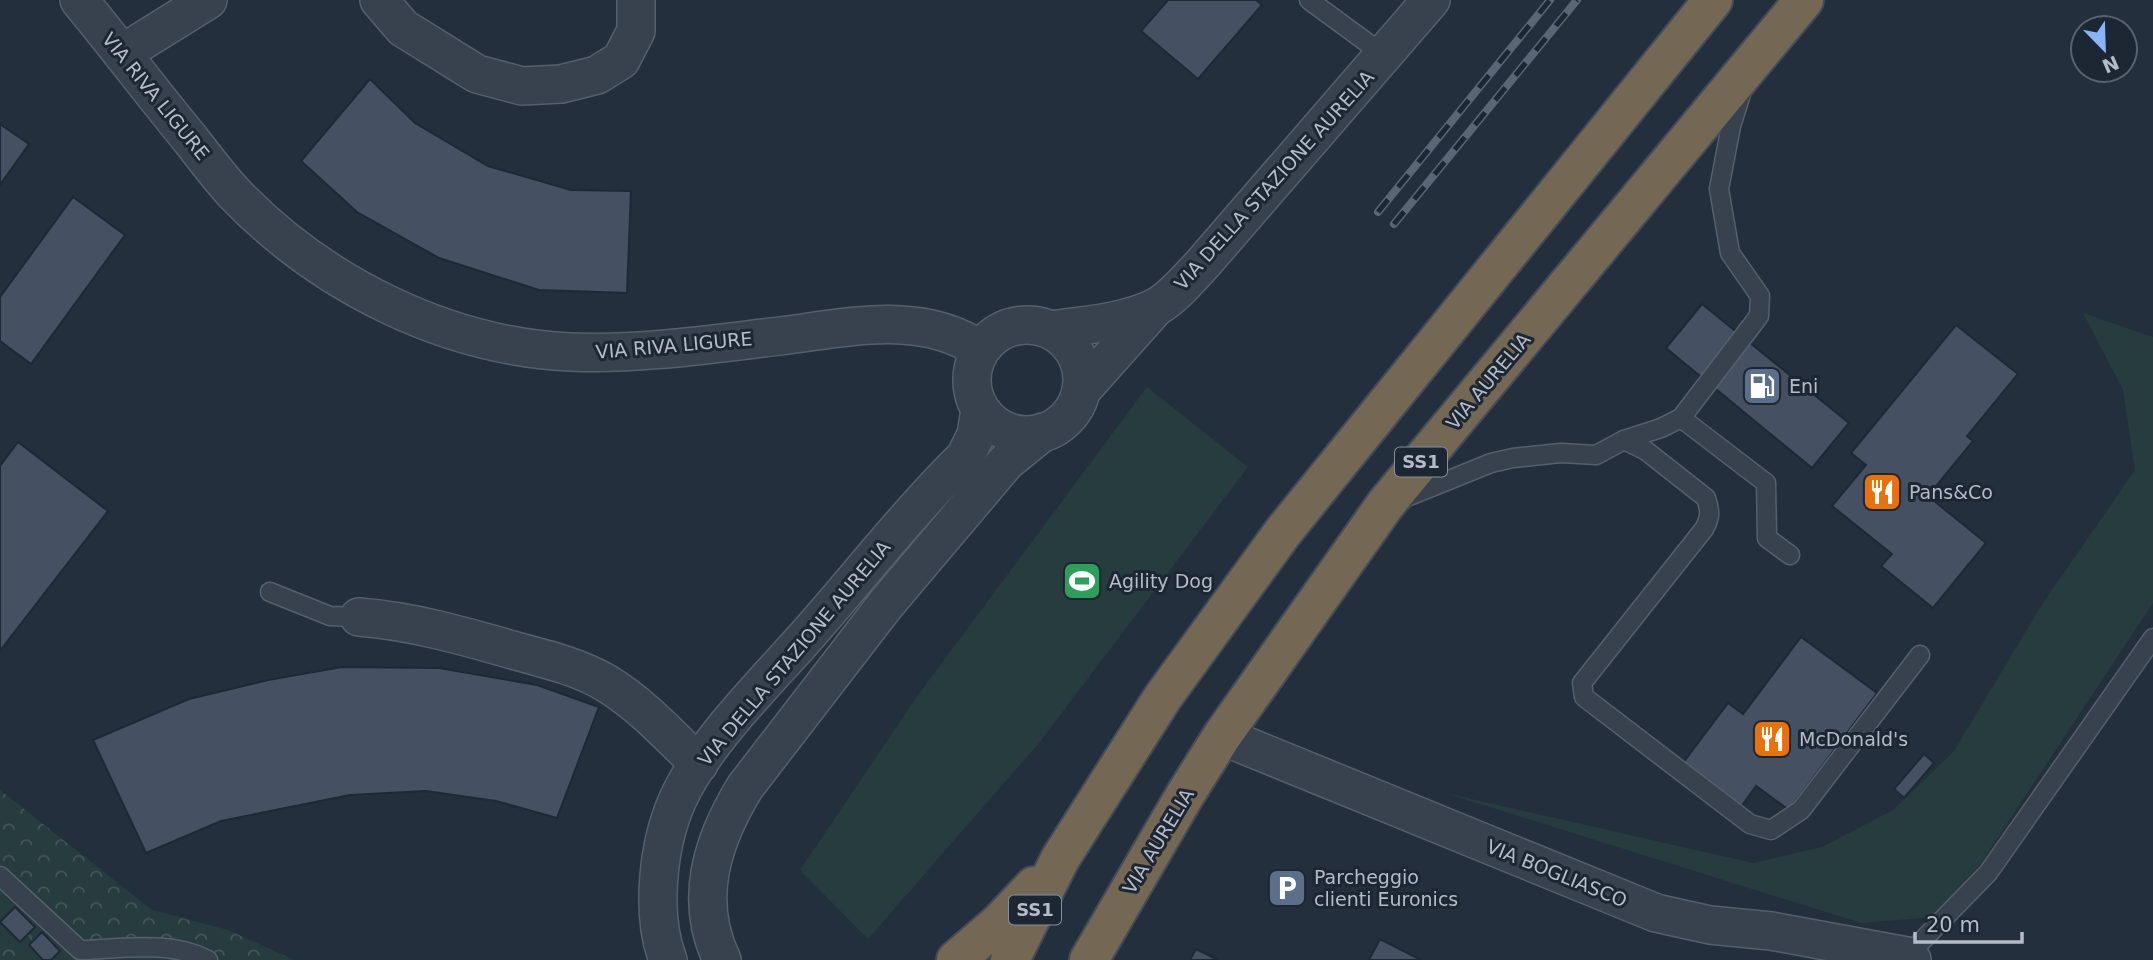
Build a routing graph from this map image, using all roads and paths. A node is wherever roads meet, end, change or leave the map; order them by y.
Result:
1 (79, 0) edge
2 (208, 0) edge
3 (379, 0) edge
4 (636, 0) edge
5 (1309, 0) edge
6 (1430, 0) edge
7 (1713, 0) edge
8 (1804, 0) edge
9 (123, 53) junction
10 (1384, 55) junction
11 (1750, 66) junction
12 (1155, 308) junction
13 (1052, 330) junction
14 (980, 350) junction
15 (1081, 391) junction
16 (980, 410) junction
17 (1681, 418) junction
18 (1043, 432) junction
19 (1624, 440) junction
20 (1385, 505) junction
21 (1790, 555) dead end
22 (270, 592) dead end
23 (345, 617) joint
24 (2153, 638) edge
25 (1920, 655) dead end
26 (1222, 736) junction
27 (699, 764) junction
28 (1060, 859) junction
29 (0, 876) edge
30 (1910, 958) edge
31 (208, 960) edge
32 (668, 960) edge
33 (722, 960) edge
34 (956, 960) edge
35 (1010, 960) edge
36 (1089, 960) edge

1 - 9 street, VIA RIVA LIGURE
2 - 9 street
3 - 4 street
5 - 10 lane
6 - 10 street, VIA DELLA STAZIONE AURELIA
7 - 28 highway, SS1
8 - 11 highway, VIA AURELIA / SS1
9 - 14 street, VIA RIVA LIGURE
10 - 12 street, VIA DELLA STAZIONE AURELIA
11 - 17 lane
11 - 20 highway, VIA AURELIA / SS1
12 - 13 street, VIA DELLA STAZIONE AURELIA
12 - 15 street
13 - 14 street
13 - 15 street
14 - 16 street
15 - 18 street
16 - 18 street
16 - 27 street, VIA DELLA STAZIONE AURELIA
17 - 19 lane
17 - 21 lane
18 - 33 street
19 - 20 lane
19 - 25 lane
20 - 26 highway, VIA AURELIA / SS1
22 - 23 lane
23 - 27 street
24 - 30 lane, VIA BOGLIASCO
26 - 30 street, VIA BOGLIASCO
26 - 36 highway, VIA AURELIA / SS1
27 - 32 street, VIA DELLA STAZIONE AURELIA
28 - 34 highway
28 - 35 highway, SS1
29 - 31 lane

